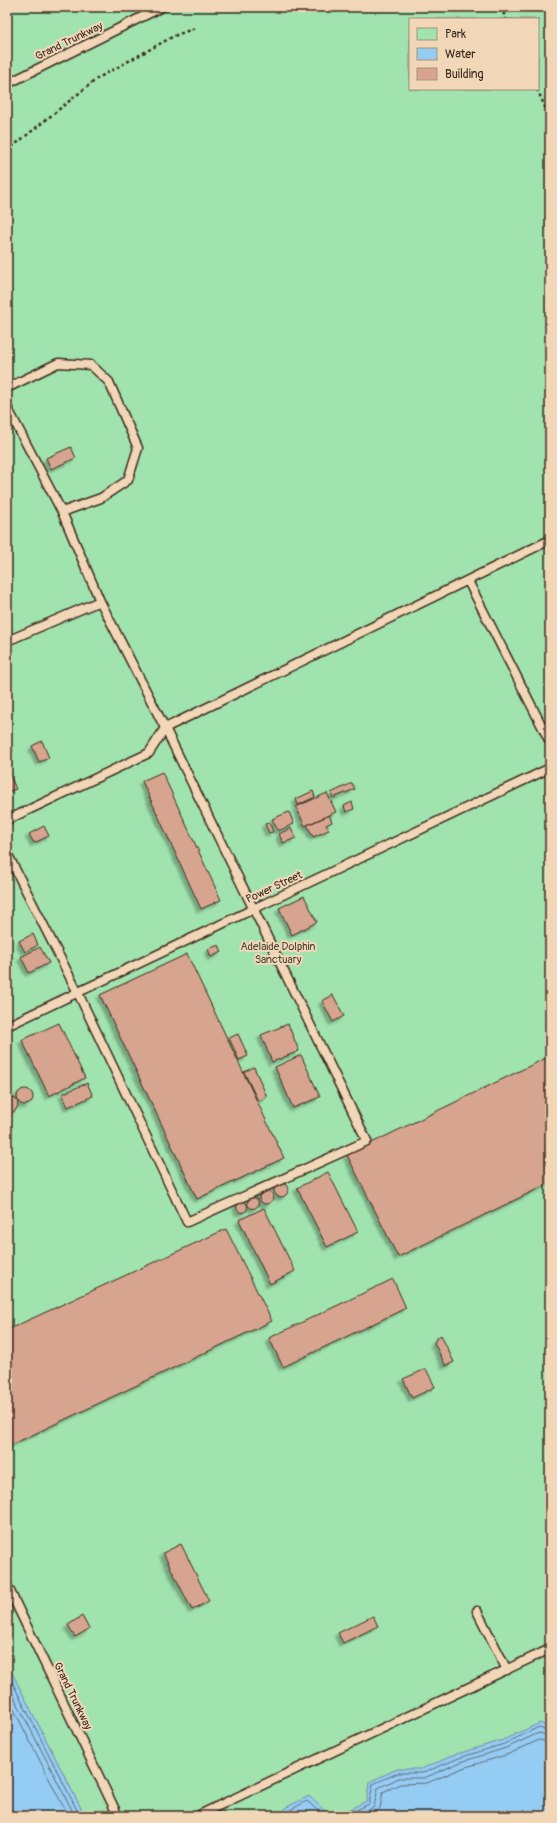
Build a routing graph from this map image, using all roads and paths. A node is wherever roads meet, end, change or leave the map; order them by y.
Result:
1 (162, 7) edge
2 (501, 7) edge
3 (506, 18) edge
4 (195, 28) dead end
5 (7, 84) edge
6 (537, 90) edge
7 (550, 118) edge
8 (7, 151) edge
9 (7, 388) edge
10 (7, 407) edge
11 (62, 512) junction
12 (550, 540) edge
13 (468, 581) junction
14 (100, 601) junction
15 (7, 641) edge
16 (165, 728) junction
17 (550, 742) edge
18 (550, 768) edge
19 (7, 820) edge
20 (7, 853) edge
21 (253, 910) junction
22 (78, 993) junction
23 (7, 1026) edge
24 (7, 1585) edge
25 (477, 1611) dead end
26 (550, 1649) edge
27 (507, 1670) junction
28 (118, 1816) edge
29 (197, 1816) edge

1 - 5 lane, Grand Trunkway
2 - 3 path
4 - 8 path
6 - 7 path
9 - 11 lane
10 - 11 lane
11 - 14 lane
12 - 13 lane
13 - 16 lane
13 - 17 lane
14 - 15 lane
14 - 16 lane
16 - 19 lane
16 - 21 lane
18 - 21 lane, Power Street
20 - 22 lane
21 - 22 lane, Power Street
21 - 22 lane
22 - 23 lane, Power Street
24 - 28 lane, Grand Trunkway
25 - 27 lane
26 - 27 lane
27 - 29 lane

